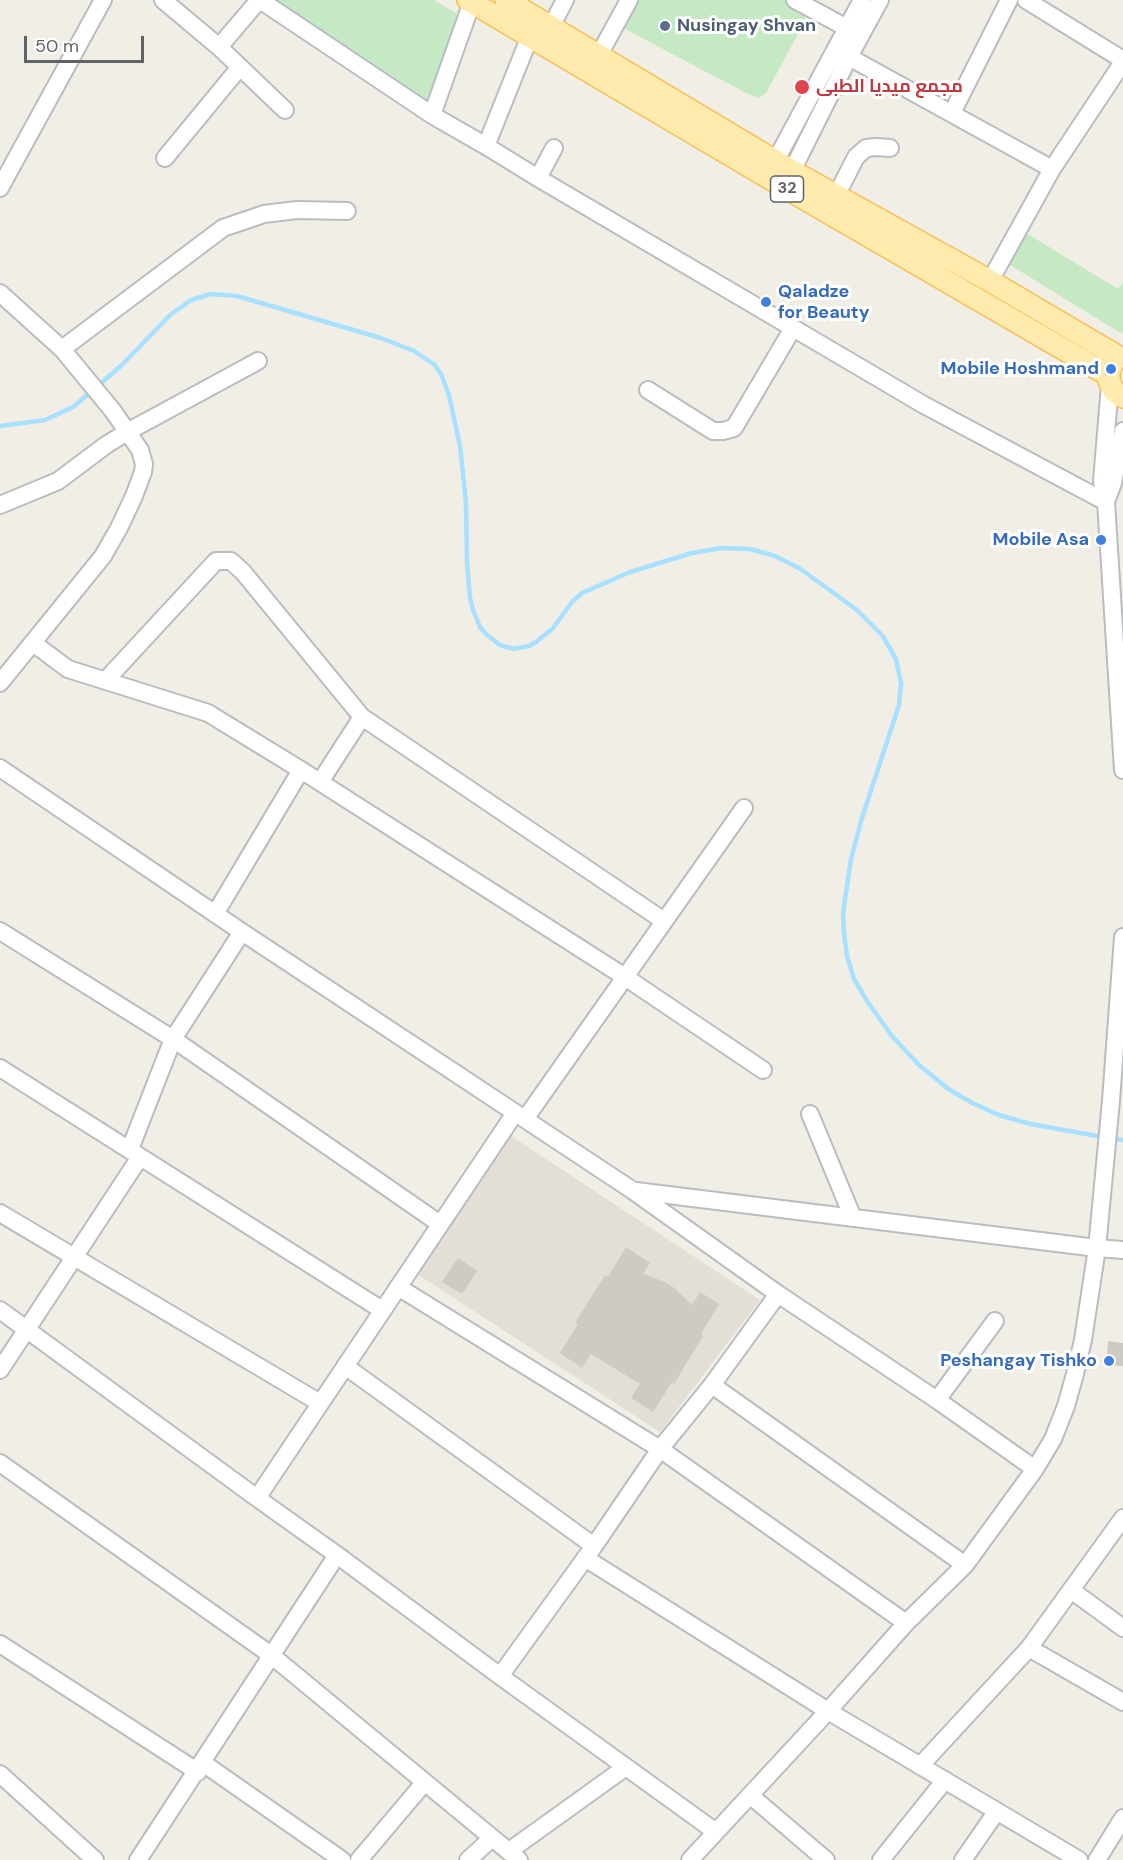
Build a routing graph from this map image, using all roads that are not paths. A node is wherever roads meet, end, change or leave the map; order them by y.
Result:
1 (103, 0) edge
2 (163, 0) edge
3 (260, 0) edge
4 (506, 0) edge
5 (565, 0) edge
6 (629, 0) edge
7 (795, 0) edge
8 (862, 0) edge
9 (880, 0) edge
10 (1009, 0) edge
11 (1026, 0) edge
12 (470, 1) edge
13 (551, 27) junction
14 (847, 28) junction
15 (530, 36) junction
16 (219, 47) junction
17 (599, 55) junction
18 (849, 57) junction
19 (1123, 61) edge
20 (240, 67) junction
21 (285, 110) dead end
22 (952, 113) junction
23 (432, 115) junction
24 (486, 146) junction
25 (555, 148) dead end
26 (890, 148) dead end
27 (165, 158) dead end
28 (1052, 169) junction
29 (780, 174) junction
30 (538, 178) junction
31 (0, 188) edge
32 (836, 196) junction
33 (347, 211) dead end
34 (990, 281) junction
35 (0, 293) edge
36 (793, 328) junction
37 (62, 349) junction
38 (258, 361) dead end
39 (1117, 374) edge
40 (648, 390) dead end
41 (1123, 431) edge
42 (128, 432) junction
43 (1106, 502) junction
44 (0, 505) edge
45 (1106, 520) junction
46 (1123, 531) edge
47 (33, 643) junction
48 (1119, 675) edge
49 (105, 681) junction
50 (0, 682) edge
51 (362, 717) junction
52 (0, 768) edge
53 (301, 770) junction
54 (1123, 770) edge
55 (320, 782) junction
56 (744, 808) dead end
57 (215, 914) junction
58 (664, 921) junction
59 (0, 931) edge
60 (242, 932) junction
61 (1123, 938) edge
62 (625, 977) junction
63 (1121, 984) edge
64 (173, 1039) junction
65 (0, 1068) edge
66 (763, 1070) dead end
67 (1115, 1098) edge
68 (810, 1114) dead end
69 (520, 1116) junction
70 (135, 1153) junction
71 (632, 1190) junction
72 (0, 1213) edge
73 (853, 1218) junction
74 (440, 1224) junction
75 (1097, 1248) junction
76 (1123, 1250) edge
77 (75, 1258) junction
78 (398, 1287) junction
79 (778, 1293) junction
80 (0, 1310) edge
81 (382, 1310) junction
82 (995, 1321) dead end
83 (28, 1330) junction
84 (345, 1366) junction
85 (0, 1370) edge
86 (712, 1385) junction
87 (937, 1400) junction
88 (320, 1403) junction
89 (660, 1449) junction
90 (0, 1463) edge
91 (1035, 1470) junction
92 (257, 1498) junction
93 (1123, 1518) edge
94 (590, 1552) junction
95 (338, 1555) junction
96 (965, 1565) junction
97 (1071, 1590) junction
98 (906, 1623) junction
99 (1123, 1628) edge
100 (0, 1644) edge
101 (1029, 1648) junction
102 (271, 1655) junction
103 (500, 1676) junction
104 (1123, 1702) edge
105 (828, 1711) junction
106 (921, 1766) junction
107 (200, 1767) junction
108 (626, 1767) junction
109 (0, 1774) edge
110 (945, 1780) junction
111 (424, 1783) junction
112 (751, 1796) junction
113 (997, 1811) junction
114 (1123, 1818) edge
115 (716, 1832) junction
116 (492, 1838) junction
117 (514, 1855) edge
118 (95, 1860) edge
119 (138, 1860) edge
120 (342, 1860) edge
121 (359, 1860) edge
122 (468, 1860) edge
123 (690, 1860) edge
124 (826, 1860) edge
125 (880, 1860) edge
126 (963, 1860) edge
127 (1079, 1860) edge
128 (1096, 1860) edge

1 - 31 street
2 - 16 street
3 - 16 street
3 - 23 street
4 - 13 main road, 32
5 - 13 street
6 - 17 street
7 - 14 street
8 - 14 street
9 - 18 street
10 - 22 street
11 - 19 street
12 - 15 main road, 32
12 - 23 street
13 - 17 main road, 32
14 - 29 street
15 - 24 street
15 - 29 main road, 32
16 - 20 street
17 - 29 main road, 32
18 - 22 street
18 - 29 street
19 - 28 street
20 - 21 street
20 - 27 street
22 - 28 street
23 - 24 street
24 - 30 street
25 - 30 street
26 - 32 street
28 - 34 street
29 - 32 main road, 32
29 - 39 main road, 32
30 - 36 street
32 - 34 main road, 32
33 - 37 street
34 - 39 main road, 32
35 - 37 street
36 - 40 street
36 - 43 street
37 - 42 street
38 - 42 street
39 - 43 street
41 - 43 street
42 - 44 street
42 - 47 street
43 - 45 street
45 - 46 street
45 - 48 street
47 - 49 street
47 - 50 street
48 - 54 street
49 - 51 street
49 - 53 street
51 - 55 street
51 - 58 street
52 - 57 street
53 - 55 street
53 - 57 street
55 - 62 street
56 - 58 street
57 - 60 street
58 - 62 street
59 - 64 street
60 - 64 street
60 - 69 street
61 - 63 street
62 - 66 street
62 - 69 street
63 - 67 street
64 - 70 street
64 - 74 street
65 - 70 street
67 - 75 street
68 - 73 street
69 - 71 street
69 - 74 street
70 - 77 street
70 - 81 street
71 - 73 street
71 - 79 street
72 - 77 street
73 - 75 street
74 - 78 street
75 - 76 street
75 - 91 street
77 - 83 street
77 - 88 street
78 - 81 street
78 - 89 street
79 - 86 street
79 - 87 street
80 - 83 street
81 - 84 street
82 - 87 street
83 - 85 street
83 - 92 street
84 - 88 street
84 - 94 street
86 - 89 street
86 - 96 street
87 - 91 street
88 - 92 street
89 - 94 street
89 - 98 street
90 - 102 street
91 - 96 street
92 - 95 street
93 - 97 street
94 - 103 street
94 - 105 street
95 - 102 street
95 - 103 street
96 - 98 street
97 - 99 street
97 - 101 street
98 - 105 street
100 - 107 street
101 - 104 street
101 - 106 street
102 - 107 street
102 - 111 street
103 - 108 street
105 - 106 street
105 - 112 street
106 - 110 street
107 - 119 street
107 - 120 street
108 - 115 street
108 - 117 street
109 - 118 street
110 - 113 street
110 - 125 street
111 - 116 street
111 - 121 street
112 - 115 street
112 - 124 street
113 - 126 street
113 - 127 street
114 - 128 street
115 - 123 street
116 - 117 street
116 - 122 street

